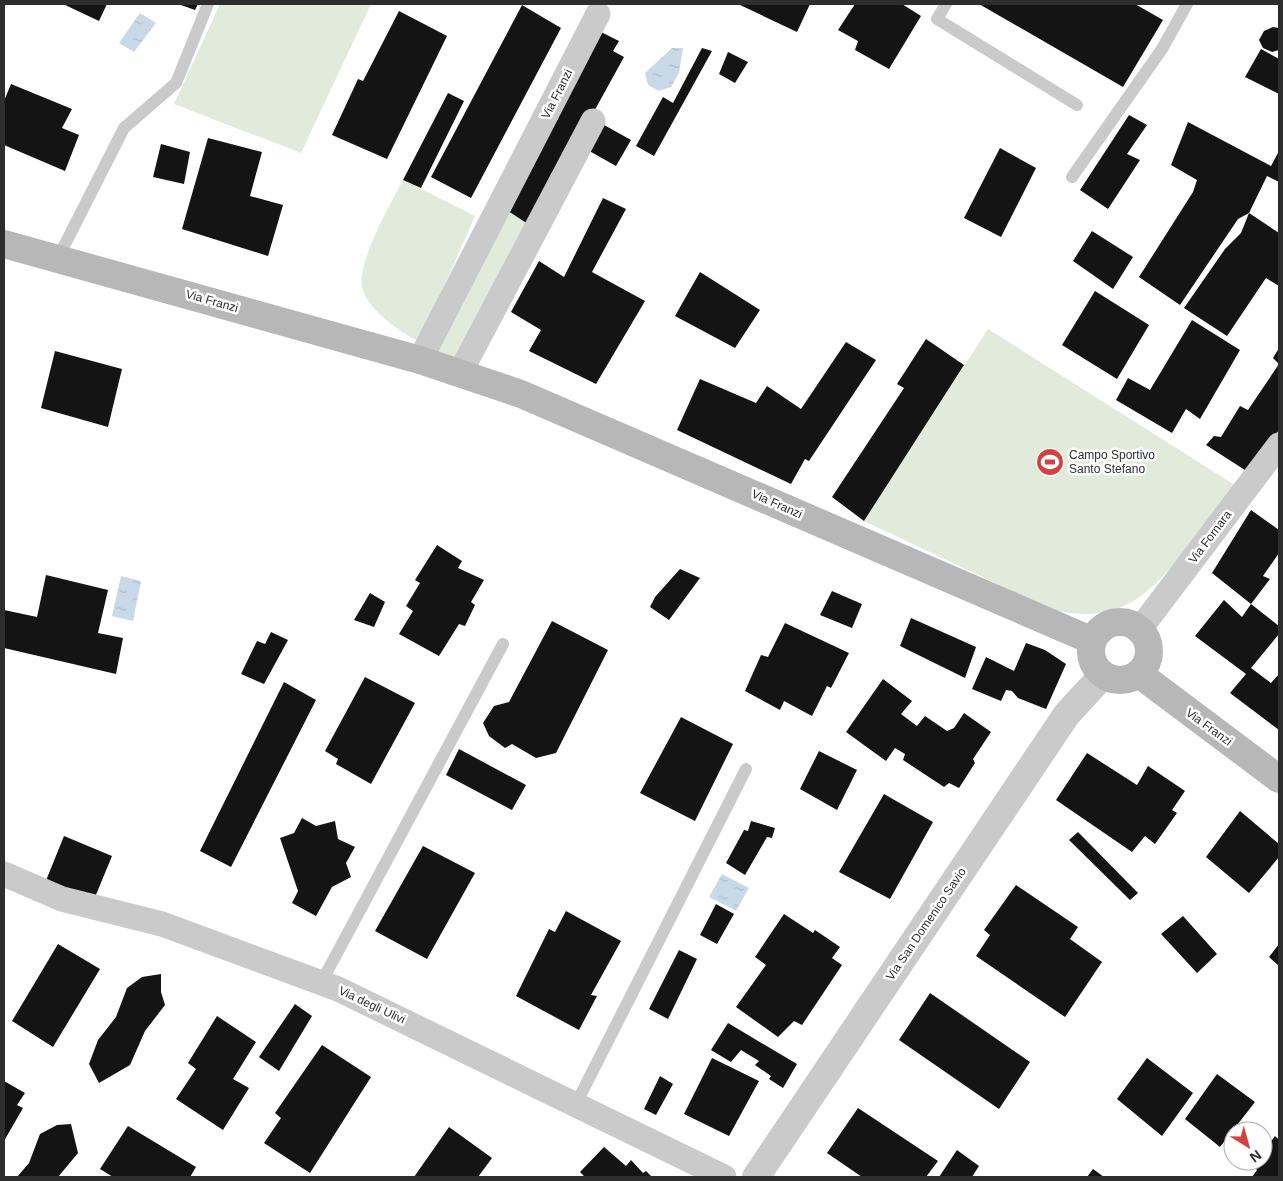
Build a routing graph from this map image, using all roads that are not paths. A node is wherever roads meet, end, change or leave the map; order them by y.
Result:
1 (208, 4) edge
2 (946, 4) edge
3 (1188, 4) edge
4 (598, 14) dead end
5 (1077, 106) dead end
6 (593, 121) dead end
7 (1072, 177) dead end
8 (4, 244) edge
9 (58, 258) junction
10 (420, 360) junction
11 (460, 373) junction
12 (1279, 445) edge
13 (1140, 629) junction
14 (1093, 641) junction
15 (503, 644) dead end
16 (1139, 674) junction
17 (1103, 675) junction
18 (746, 769) dead end
19 (1279, 779) edge
20 (4, 874) edge
21 (321, 983) junction
22 (576, 1104) junction
23 (724, 1177) edge
24 (756, 1177) edge

1 - 9 lane
2 - 5 lane
3 - 7 lane
4 - 10 street, Via Franzi
6 - 11 street
8 - 9 main road, Via Franzi
9 - 10 main road, Via Franzi
10 - 11 main road, Via Franzi
11 - 14 main road, Via Franzi
12 - 13 street, Via Fornara
13 - 14 main road
13 - 16 main road
14 - 17 main road
15 - 21 lane
16 - 17 main road
16 - 19 main road, Via Franzi
17 - 24 street, Via San Domenico Savio
18 - 22 lane
20 - 21 street, Via degli Ulivi
21 - 22 street, Via degli Ulivi
22 - 23 street, Via degli Ulivi

